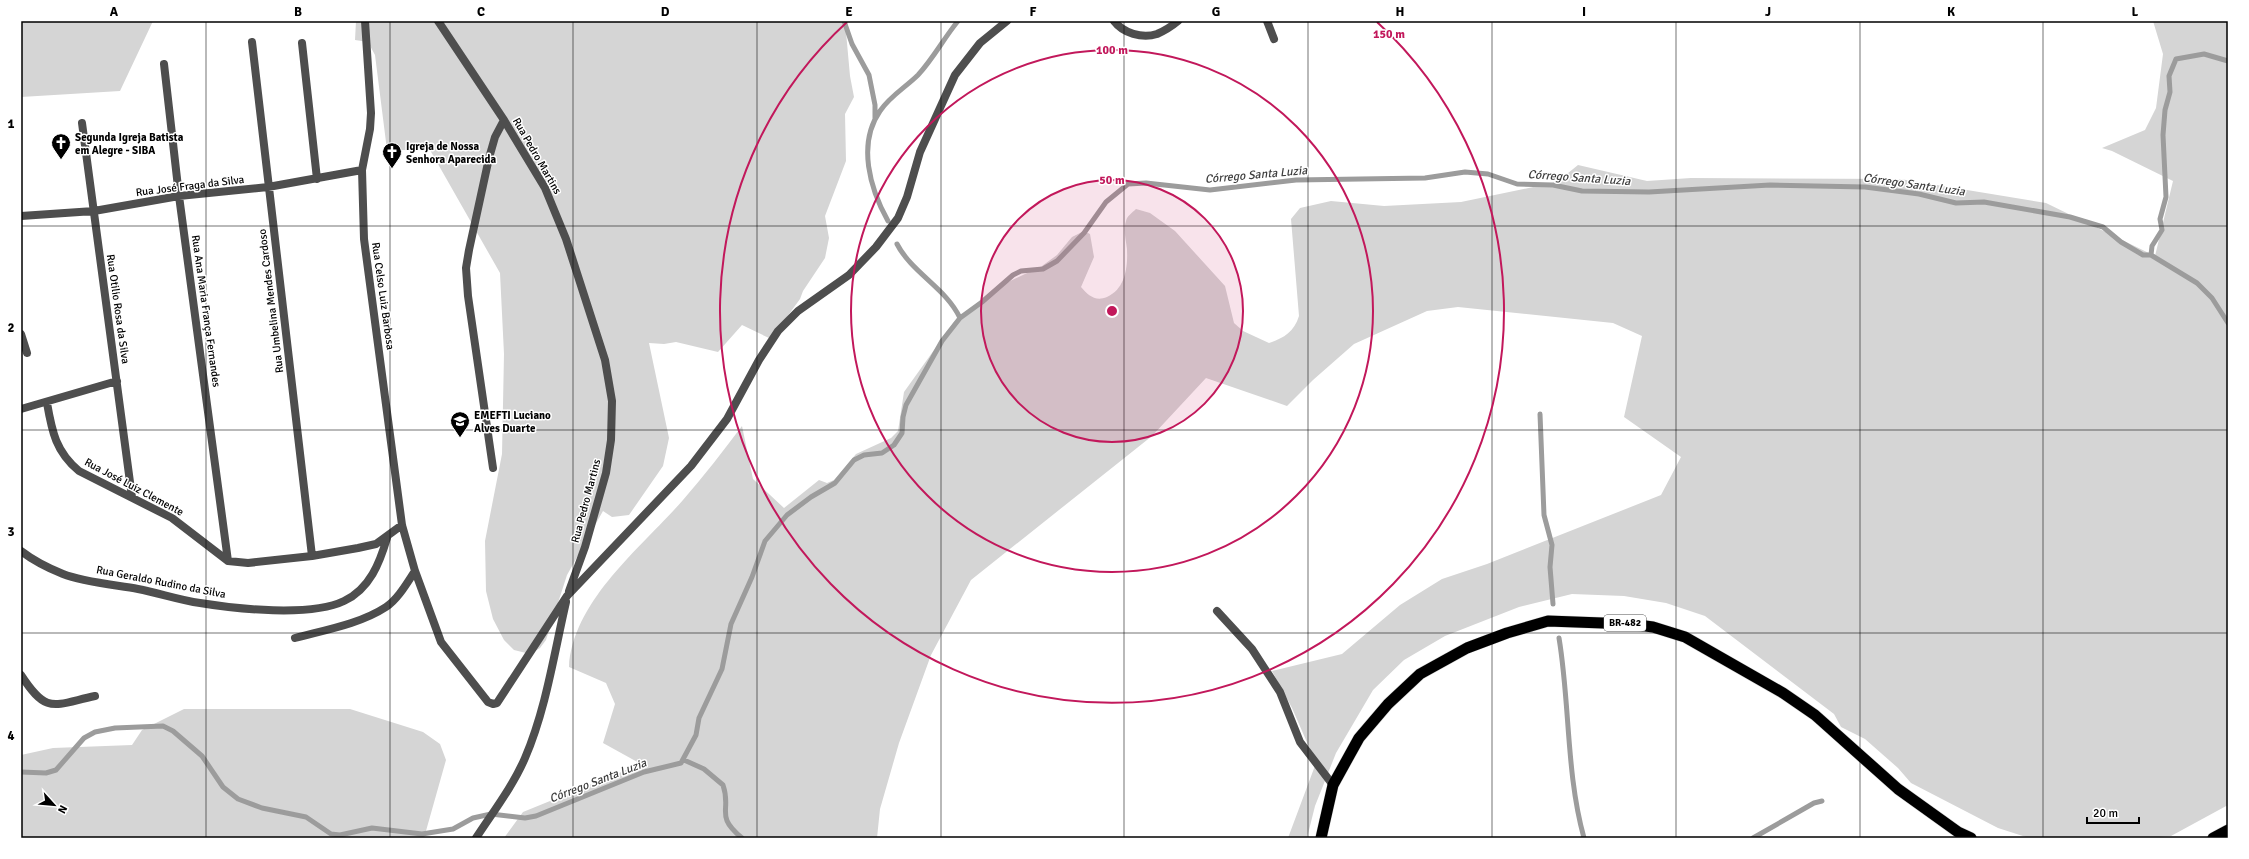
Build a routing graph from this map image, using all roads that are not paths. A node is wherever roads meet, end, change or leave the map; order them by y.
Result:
1 (365, 21) edge
2 (438, 21) edge
3 (1007, 21) edge
4 (1114, 21) edge
5 (1178, 21) edge
6 (1267, 21) edge
7 (1274, 39) dead end
8 (252, 42) dead end
9 (302, 43) dead end
10 (164, 64) dead end
11 (504, 120) junction
12 (82, 124) dead end
13 (362, 170) junction
14 (317, 179) junction
15 (268, 188) junction
16 (179, 196) junction
17 (94, 211) junction
18 (21, 216) edge
19 (21, 334) edge
20 (27, 353) dead end
21 (117, 381) junction
22 (47, 403) junction
23 (21, 409) edge
24 (493, 468) dead end
25 (132, 497) junction
26 (402, 525) junction
27 (387, 538) junction
28 (21, 551) edge
29 (312, 556) junction
30 (228, 561) junction
31 (415, 571) junction
32 (567, 596) junction
33 (1217, 611) dead end
34 (295, 638) dead end
35 (21, 676) edge
36 (95, 696) dead end
37 (1333, 785) junction
38 (2228, 830) edge
39 (476, 838) edge
40 (1321, 838) edge
41 (1971, 838) edge
42 (2213, 838) edge

1 - 13 street, Rua Celso Luiz Barbosa
2 - 11 street, Rua Pedro Martins
3 - 32 street
4 - 5 street
6 - 7 street
8 - 15 street, Rua Umbelina Mendes Cardoso
9 - 14 street
10 - 16 street, Rua Ana Maria França Fernandes
11 - 24 street
11 - 32 street, Rua Pedro Martins
12 - 17 street, Rua Otilio Rosa da Silva
13 - 14 street, Rua José Fraga da Silva
13 - 26 street, Rua Celso Luiz Barbosa
14 - 15 street, Rua José Fraga da Silva
15 - 16 street, Rua José Fraga da Silva
15 - 29 street, Rua Umbelina Mendes Cardoso
16 - 17 street, Rua José Fraga da Silva
16 - 30 street, Rua Ana Maria França Fernandes
17 - 18 street, Rua José Fraga da Silva
17 - 21 street, Rua Otilio Rosa da Silva
19 - 20 street
21 - 22 street
21 - 25 street, Rua Otilio Rosa da Silva
22 - 23 street
22 - 25 street, Rua José Luiz Clemente
25 - 30 street, Rua José Luiz Clemente
26 - 27 street
26 - 31 street, Rua Celso Luiz Barbosa
27 - 28 street, Rua Geraldo Rudino da Silva
27 - 29 street
29 - 30 street
31 - 32 street, Rua Celso Luiz Barbosa
31 - 34 street
32 - 39 street, Rua Pedro Martins
33 - 37 street
35 - 36 street
37 - 40 highway, BR-482
37 - 41 highway, BR-482
38 - 42 highway

